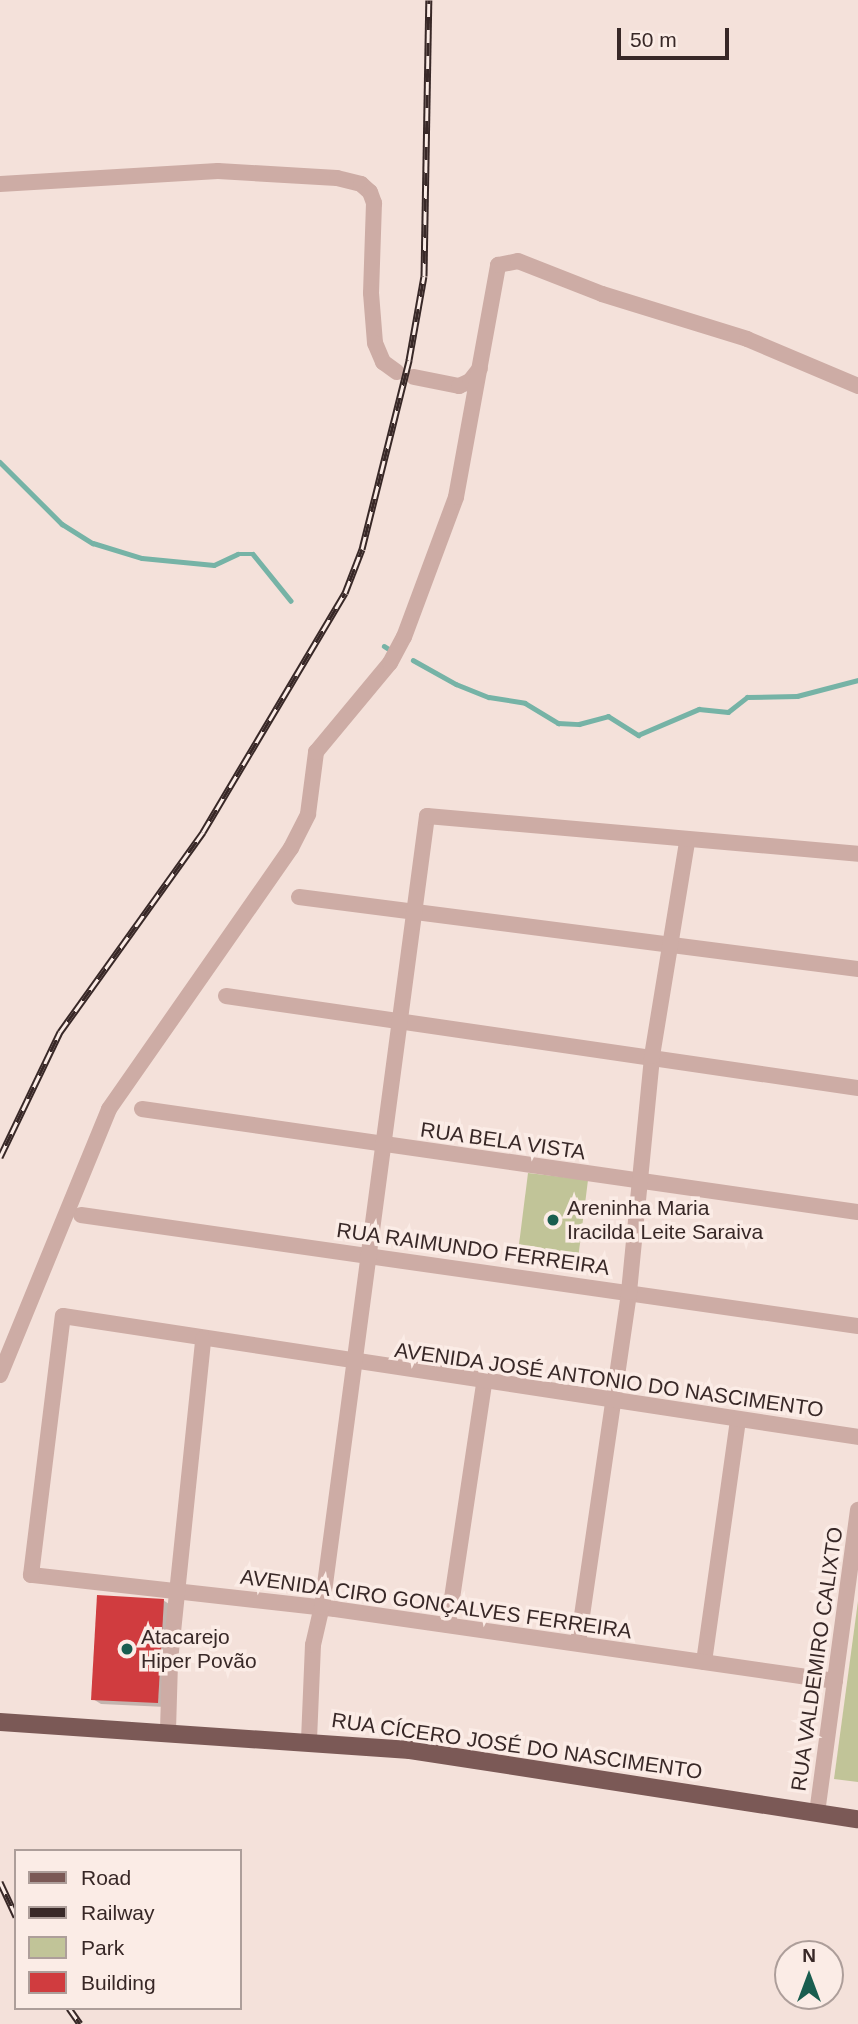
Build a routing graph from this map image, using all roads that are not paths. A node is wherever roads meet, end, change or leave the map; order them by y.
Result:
1 (0, 184) edge
2 (483, 354) junction
3 (397, 372) dead end
4 (414, 377) dead end
5 (858, 386) edge
6 (687, 842) junction
7 (858, 854) edge
8 (299, 897) dead end
9 (414, 909) junction
10 (669, 945) junction
11 (858, 969) edge
12 (226, 996) dead end
13 (398, 1021) junction
14 (652, 1056) junction
15 (858, 1088) edge
16 (142, 1109) dead end
17 (382, 1147) junction
18 (638, 1181) junction
19 (858, 1212) edge
20 (81, 1215) dead end
21 (368, 1257) junction
22 (629, 1292) junction
23 (858, 1326) edge
24 (203, 1339) junction
25 (354, 1364) junction
26 (0, 1375) edge
27 (484, 1383) junction
28 (613, 1402) junction
29 (738, 1420) junction
30 (858, 1437) edge
31 (858, 1510) edge
32 (31, 1575) joint
33 (177, 1591) junction
34 (322, 1607) junction
35 (448, 1625) junction
36 (578, 1643) junction
37 (704, 1662) junction
38 (835, 1681) junction
39 (0, 1722) edge
40 (168, 1730) junction
41 (309, 1740) junction
42 (817, 1813) junction
43 (858, 1819) edge

1 - 3 street
2 - 4 street
2 - 5 street
2 - 26 street
6 - 7 street
6 - 9 street
6 - 10 street
8 - 9 street
9 - 10 street
9 - 13 street
10 - 11 street
10 - 14 street
12 - 13 street
13 - 14 street
13 - 17 street
14 - 15 street
14 - 18 street
16 - 17 street, RUA BELA VISTA
17 - 18 street, RUA BELA VISTA
17 - 21 street
18 - 19 street, RUA BELA VISTA
18 - 22 street
20 - 21 street, RUA RAIMUNDO FERREIRA
21 - 22 street, RUA RAIMUNDO FERREIRA
21 - 25 street
22 - 23 street, RUA RAIMUNDO FERREIRA
22 - 28 street
24 - 25 street, AVENIDA JOSÉ ANTONIO DO NASCIMENTO
24 - 32 street, AVENIDA JOSÉ ANTONIO DO NASCIMENTO
24 - 33 street
25 - 27 street, AVENIDA JOSÉ ANTONIO DO NASCIMENTO
25 - 34 street
27 - 28 street, AVENIDA JOSÉ ANTONIO DO NASCIMENTO
27 - 35 street
28 - 29 street, AVENIDA JOSÉ ANTONIO DO NASCIMENTO
28 - 36 street
29 - 30 street, AVENIDA JOSÉ ANTONIO DO NASCIMENTO
29 - 37 street
31 - 38 street, RUA VALDEMIRO CALIXTO
32 - 33 street, AVENIDA CIRO GONÇALVES FERREIRA
33 - 34 street, AVENIDA CIRO GONÇALVES FERREIRA
33 - 40 street
34 - 35 street, AVENIDA CIRO GONÇALVES FERREIRA
34 - 41 street
35 - 36 street, AVENIDA CIRO GONÇALVES FERREIRA
36 - 37 street, AVENIDA CIRO GONÇALVES FERREIRA
37 - 38 street, AVENIDA CIRO GONÇALVES FERREIRA
38 - 42 street, RUA VALDEMIRO CALIXTO
39 - 40 main road, RUA CÍCERO JOSÉ DO NASCIMENTO
40 - 41 main road, RUA CÍCERO JOSÉ DO NASCIMENTO
41 - 42 main road, RUA CÍCERO JOSÉ DO NASCIMENTO
42 - 43 main road, RUA CÍCERO JOSÉ DO NASCIMENTO

